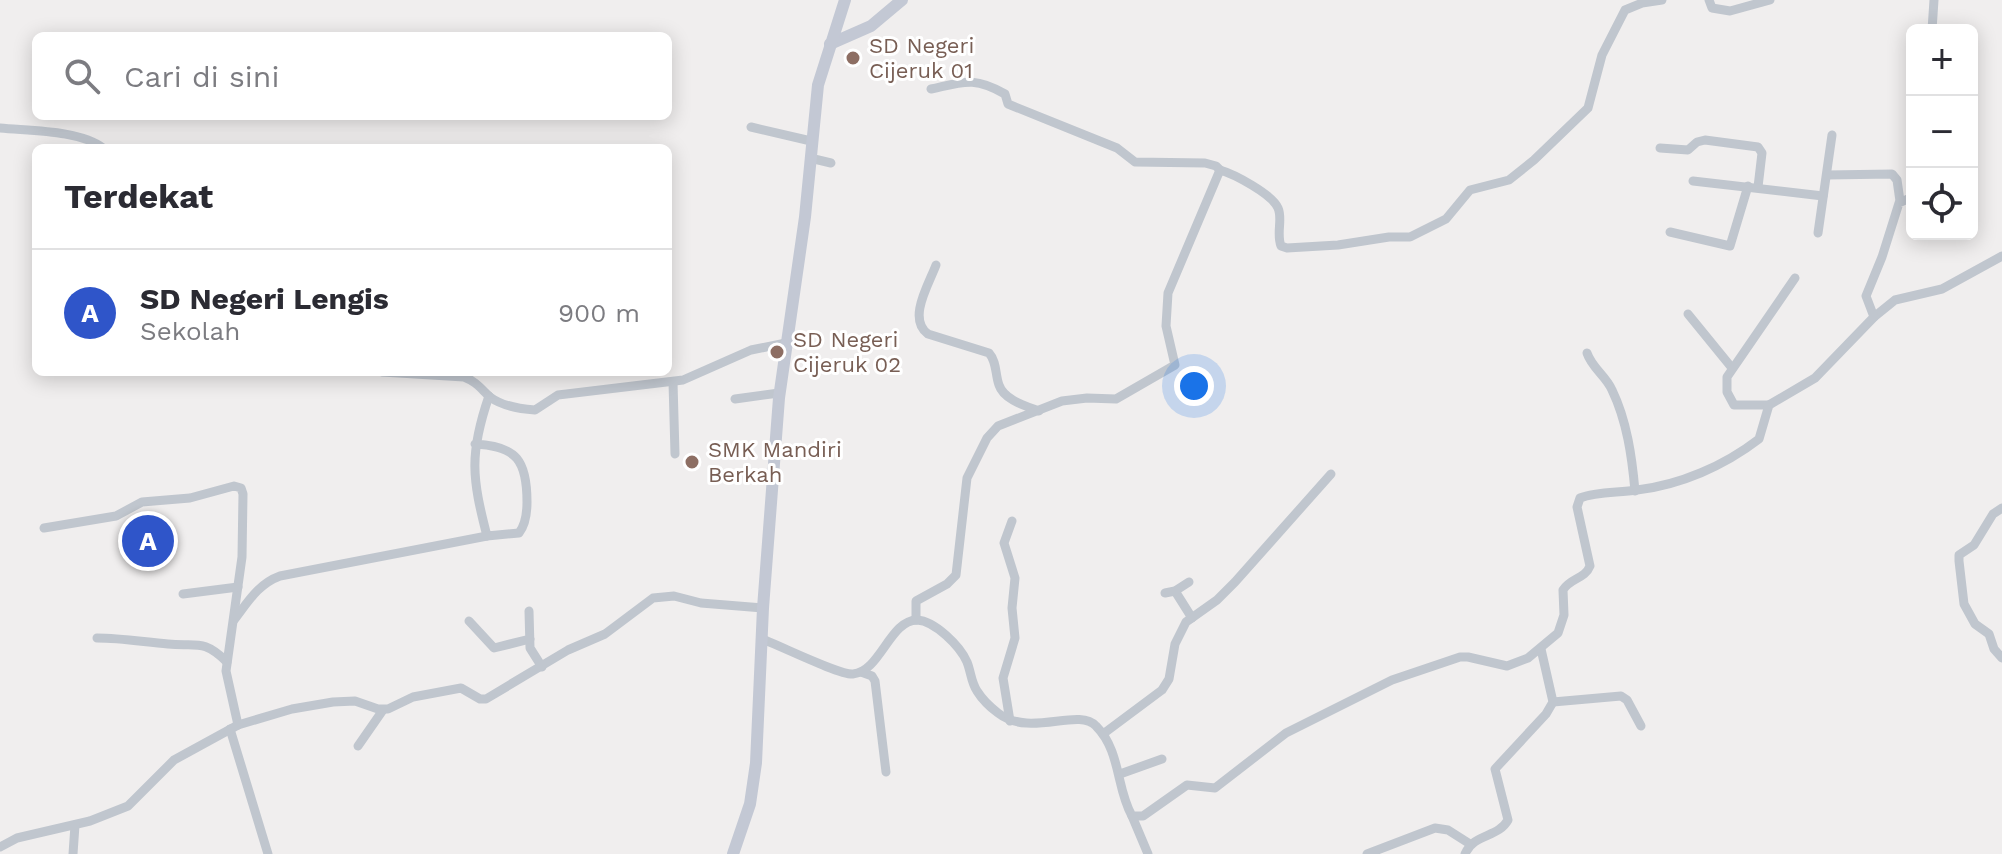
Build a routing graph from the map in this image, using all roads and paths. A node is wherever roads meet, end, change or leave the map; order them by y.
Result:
1 (845, 0) edge
2 (902, 0) edge
3 (1662, 0) edge
4 (1709, 0) edge
5 (1770, 0) edge
6 (1934, 0) edge
7 (1932, 24) edge
8 (830, 44) junction
9 (931, 89) dead end
10 (751, 127) dead end
11 (0, 128) edge
12 (1832, 135) dead end
13 (811, 141) junction
14 (96, 144) edge
15 (1660, 148) dead end
16 (833, 150) dead end
17 (810, 158) junction
18 (1220, 170) junction
19 (1827, 175) junction
20 (1693, 181) dead end
21 (1753, 186) junction
22 (1823, 196) junction
23 (1906, 199) edge
24 (1900, 201) junction
25 (1670, 232) dead end
26 (1818, 233) dead end
27 (2002, 256) edge
28 (936, 265) dead end
29 (1795, 278) dead end
30 (1688, 314) dead end
31 (1874, 317) junction
32 (786, 343) junction
33 (1587, 353) dead end
34 (1732, 368) junction
35 (448, 376) edge
36 (673, 382) junction
37 (779, 393) junction
38 (489, 396) junction
39 (735, 399) dead end
40 (1769, 405) junction
41 (1039, 411) junction
42 (475, 444) junction
43 (675, 454) dead end
44 (1331, 474) dead end
45 (1635, 491) junction
46 (2002, 508) edge
47 (1012, 521) dead end
48 (44, 528) dead end
49 (487, 536) junction
50 (1189, 582) dead end
51 (238, 587) junction
52 (183, 594) dead end
53 (763, 608) junction
54 (529, 611) dead end
55 (1192, 618) junction
56 (916, 620) junction
57 (469, 621) dead end
58 (232, 622) junction
59 (97, 638) dead end
60 (530, 639) junction
61 (762, 639) junction
62 (1541, 649) junction
63 (2002, 658) edge
64 (227, 662) junction
65 (538, 662) junction
66 (861, 672) junction
67 (1553, 702) junction
68 (383, 710) junction
69 (1010, 721) junction
70 (1641, 726) dead end
71 (234, 727) junction
72 (1103, 734) junction
73 (358, 746) dead end
74 (1162, 759) dead end
75 (886, 772) dead end
76 (1120, 774) junction
77 (1132, 816) junction
78 (75, 825) junction
79 (0, 847) edge
80 (1468, 849) edge
81 (73, 854) edge
82 (268, 854) edge
83 (733, 854) edge
84 (1148, 854) edge
85 (1367, 854) edge

1 - 8 main road
2 - 8 main road
3 - 18 street
4 - 5 street
6 - 7 street
8 - 13 main road
9 - 18 street
10 - 13 street
11 - 14 street
12 - 19 street
13 - 17 main road
15 - 21 street
16 - 17 street
17 - 32 main road
18 - 41 street
19 - 22 street
19 - 24 street
20 - 21 street
21 - 22 street
21 - 25 street
22 - 26 street
23 - 24 street
24 - 31 street
27 - 31 street
28 - 41 street
29 - 34 street
30 - 34 street
31 - 40 street
32 - 36 street
32 - 37 main road
33 - 45 street
34 - 40 street
35 - 38 street
36 - 38 street
36 - 43 street
37 - 39 street
37 - 53 main road
38 - 42 street
40 - 45 street
41 - 56 street
42 - 49 street
42 - 49 street
44 - 55 street
45 - 62 street
46 - 63 street
47 - 69 street
48 - 51 street
49 - 58 street
50 - 55 street
51 - 52 street
51 - 58 street
53 - 61 main road
53 - 65 street
54 - 60 street
55 - 72 street
56 - 66 street
56 - 69 street
57 - 60 street
58 - 64 street
59 - 64 street
60 - 65 street
61 - 66 street
61 - 83 main road
62 - 67 street
62 - 77 street
64 - 71 street
65 - 68 street
66 - 75 street
67 - 70 street
67 - 80 street
68 - 71 street
68 - 73 street
69 - 72 street
71 - 78 street
71 - 82 street
72 - 76 street
74 - 76 street
76 - 77 street
77 - 84 street
78 - 79 street
78 - 81 street
80 - 85 street

